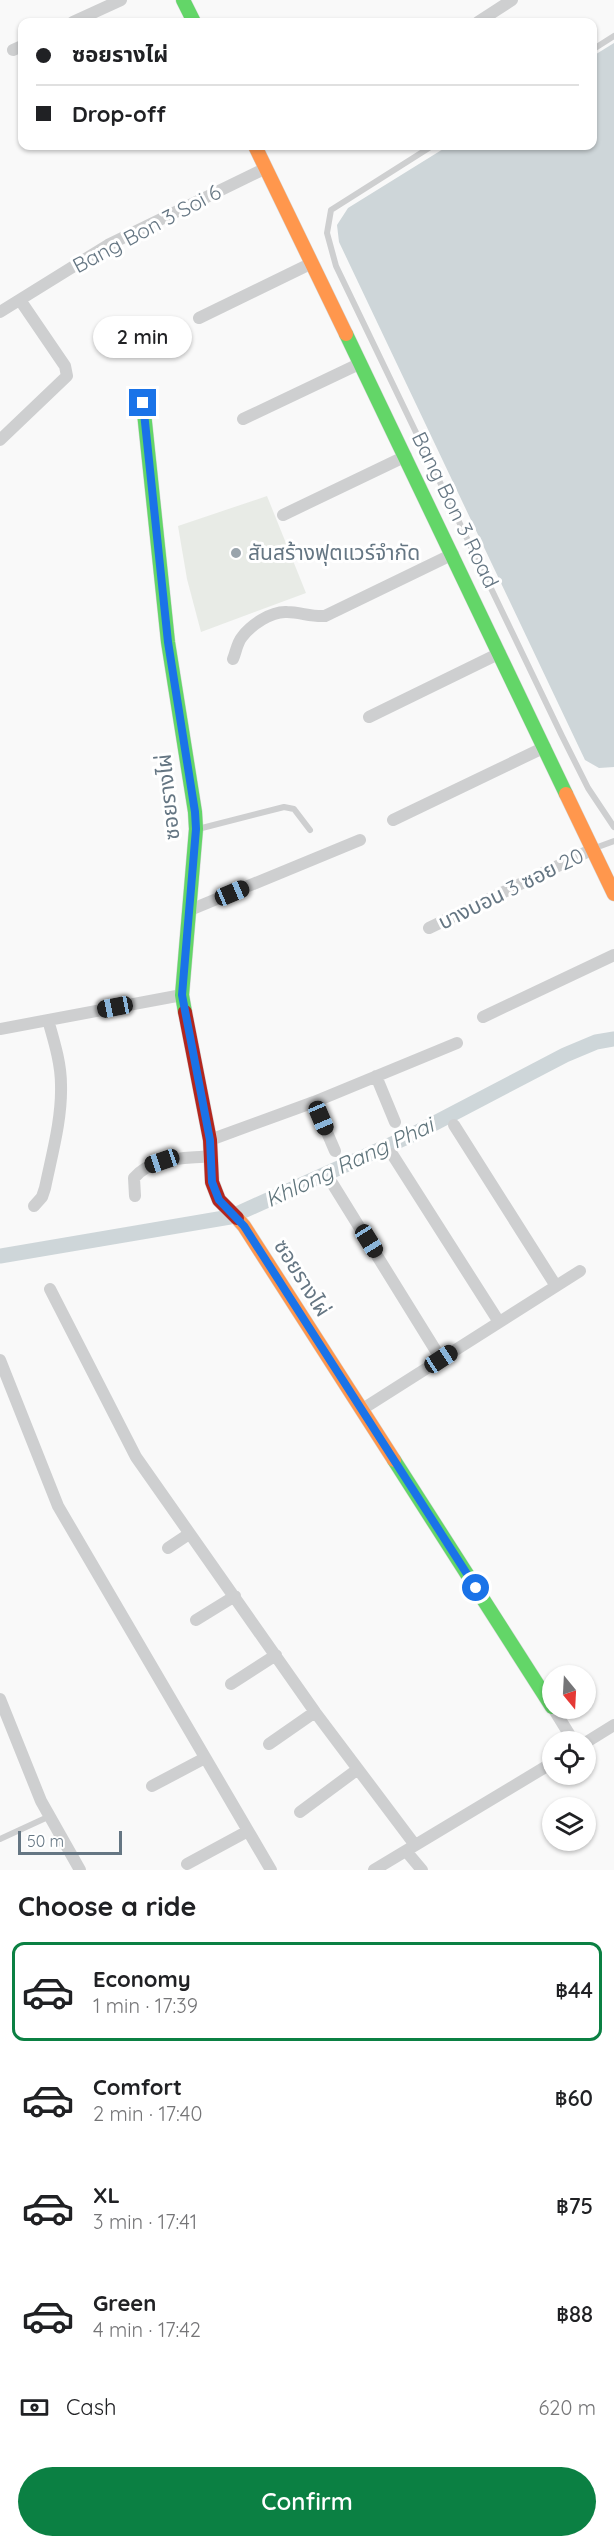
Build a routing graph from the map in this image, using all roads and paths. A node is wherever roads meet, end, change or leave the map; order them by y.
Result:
1 (121, 0) edge
2 (183, 0) edge
3 (512, 0) edge
4 (82, 18) edge
5 (192, 18) edge
6 (484, 18) edge
7 (614, 36) edge
8 (597, 47) edge
9 (257, 150) edge
10 (426, 150) edge
11 (266, 168) junction
12 (312, 263) junction
13 (20, 300) junction
14 (0, 312) edge
15 (199, 318) dead end
16 (361, 363) junction
17 (143, 403) dead end
18 (243, 419) dead end
19 (0, 440) edge
20 (406, 456) junction
21 (283, 514) dead end
22 (453, 554) junction
23 (500, 653) junction
24 (233, 659) dead end
25 (369, 717) dead end
26 (545, 747) junction
27 (393, 820) dead end
28 (614, 827) edge
29 (196, 829) junction
30 (310, 830) dead end
31 (360, 840) dead end
32 (614, 841) edge
33 (593, 849) junction
34 (614, 894) edge
35 (190, 910) junction
36 (429, 928) dead end
37 (614, 956) edge
38 (182, 995) junction
39 (483, 1017) dead end
40 (48, 1020) junction
41 (0, 1029) edge
42 (457, 1043) dead end
43 (376, 1076) junction
44 (314, 1102) junction
45 (395, 1122) dead end
46 (454, 1125) dead end
47 (210, 1140) junction
48 (335, 1151) dead end
49 (392, 1154) dead end
50 (211, 1156) junction
51 (332, 1183) dead end
52 (135, 1196) dead end
53 (34, 1206) dead end
54 (580, 1271) dead end
55 (556, 1286) junction
56 (50, 1289) dead end
57 (499, 1322) junction
58 (441, 1359) junction
59 (0, 1360) edge
60 (361, 1410) junction
61 (189, 1534) junction
62 (168, 1548) dead end
63 (235, 1596) junction
64 (196, 1620) dead end
65 (276, 1655) junction
66 (231, 1684) dead end
67 (542, 1692) edge
68 (0, 1699) edge
69 (315, 1712) junction
70 (614, 1725) edge
71 (596, 1736) edge
72 (269, 1744) dead end
73 (206, 1758) junction
74 (358, 1769) junction
75 (542, 1769) edge
76 (152, 1786) dead end
77 (300, 1812) dead end
78 (50, 1816) junction
79 (248, 1831) junction
80 (0, 1839) edge
81 (411, 1848) junction
82 (187, 1864) dead end
83 (80, 1870) edge
84 (271, 1870) edge
85 (374, 1870) edge
86 (422, 1870) edge

1 - 4 street
2 - 5 street
3 - 6 street
7 - 8 lane
9 - 11 street, Bang Bon 3 Road
10 - 28 lane
11 - 12 street, Bang Bon 3 Road
11 - 13 street, Bang Bon 3 Soi 6
12 - 15 street
12 - 16 street, Bang Bon 3 Road
13 - 14 street, Bang Bon 3 Soi 6
13 - 19 street
16 - 18 street
16 - 20 street, Bang Bon 3 Road
17 - 29 street, ซอยรางไผ่
20 - 21 street
20 - 22 street, Bang Bon 3 Road
22 - 23 street, Bang Bon 3 Road
22 - 24 street
23 - 25 street
23 - 26 street, Bang Bon 3 Road
26 - 27 street
26 - 33 street, Bang Bon 3 Road
29 - 30 lane
29 - 35 street, ซอยรางไผ่
31 - 35 street
32 - 33 lane
33 - 34 street, Bang Bon 3 Road
33 - 36 street, บางบอน 3 ซอย 20
35 - 38 street, ซอยรางไผ่
37 - 39 street
38 - 40 street
38 - 47 street, ซอยรางไผ่
40 - 41 street
40 - 53 street
42 - 43 street
43 - 44 street
43 - 45 street
44 - 47 street
44 - 48 street
46 - 55 street
47 - 50 street, ซอยรางไผ่
49 - 57 street
50 - 52 street
50 - 60 street, ซอยรางไผ่
51 - 58 street
54 - 55 street
55 - 57 street
56 - 61 street
57 - 58 street
58 - 60 street
59 - 73 street
60 - 67 street, ซอยรางไผ่
61 - 62 street
61 - 63 street
63 - 64 street
63 - 65 street
65 - 66 street
65 - 69 street
68 - 78 street
69 - 72 street
69 - 74 street
70 - 71 street
73 - 76 street
73 - 79 street
74 - 77 street
74 - 81 street
75 - 81 street
78 - 80 lane
78 - 83 street
79 - 82 street
79 - 84 street
81 - 85 street
81 - 86 street

